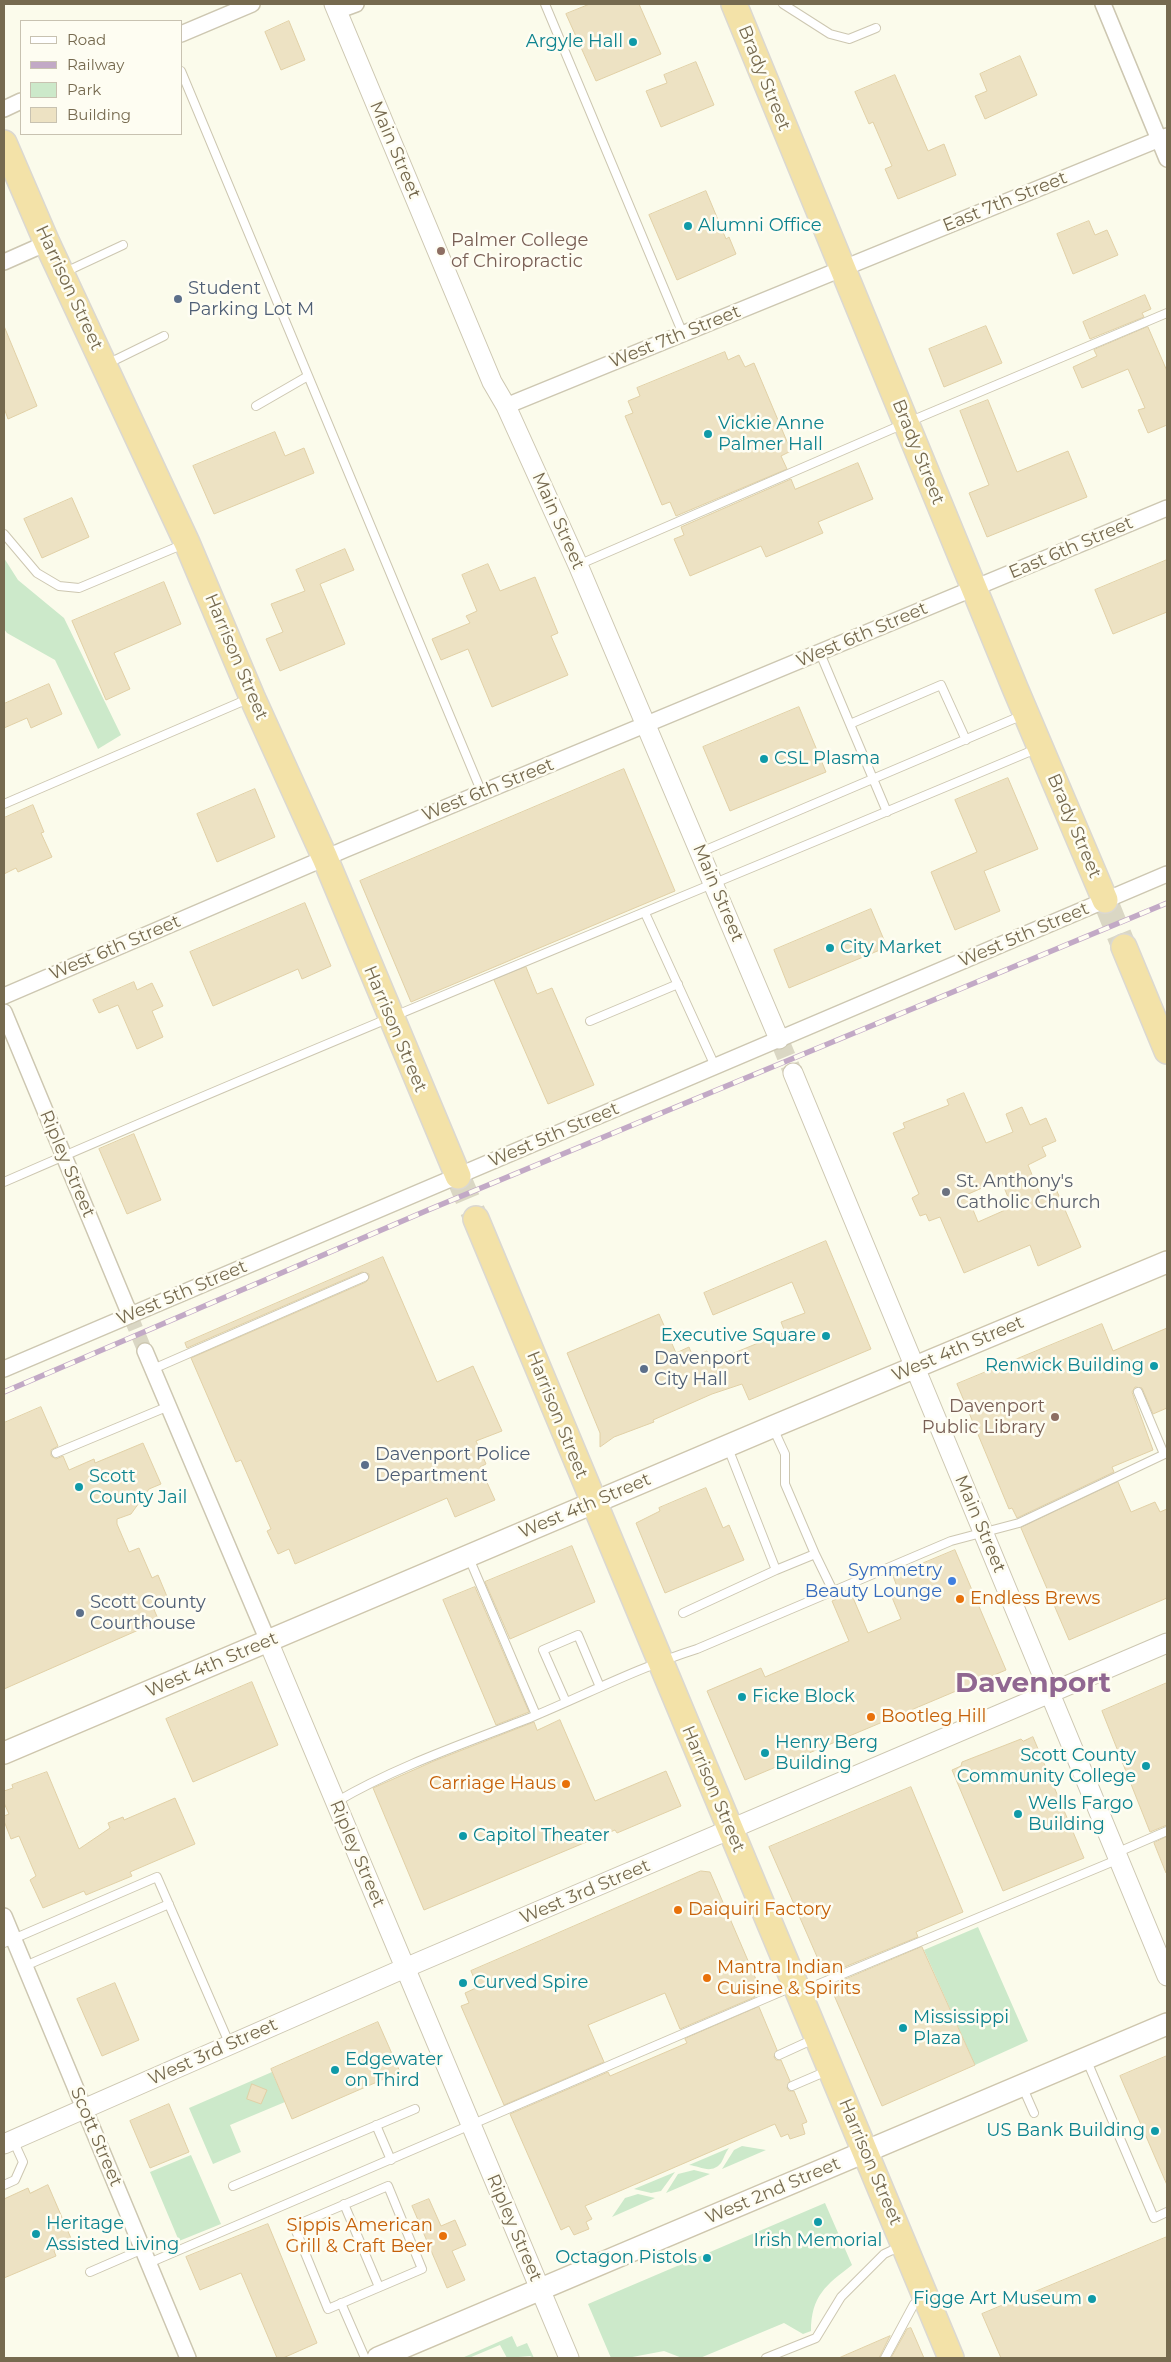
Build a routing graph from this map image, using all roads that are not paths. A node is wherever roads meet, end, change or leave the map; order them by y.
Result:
1 (252, 4) edge
2 (356, 4) edge
3 (544, 4) edge
4 (734, 4) edge
5 (783, 4) edge
6 (1102, 4) edge
7 (335, 8) edge
8 (876, 28) dead end
9 (182, 34) edge
10 (182, 72) edge
11 (20, 101) edge
12 (4, 109) edge
13 (1163, 137) edge
14 (4, 143) edge
15 (1167, 159) edge
16 (47, 243) junction
17 (123, 245) dead end
18 (4, 262) edge
19 (843, 268) junction
20 (62, 274) junction
21 (1167, 313) edge
22 (683, 334) junction
23 (164, 336) dead end
24 (105, 365) junction
25 (308, 376) junction
26 (256, 406) dead end
27 (506, 406) junction
28 (906, 423) junction
29 (1167, 508) edge
30 (4, 534) edge
31 (187, 543) junction
32 (578, 565) junction
33 (974, 588) junction
34 (820, 653) junction
35 (252, 697) junction
36 (1026, 714) junction
37 (850, 724) junction
38 (646, 725) junction
39 (966, 740) junction
40 (1040, 748) junction
41 (873, 779) junction
42 (482, 793) junction
43 (4, 804) edge
44 (887, 812) junction
45 (701, 852) junction
46 (325, 858) junction
47 (1167, 874) edge
48 (714, 885) junction
49 (1105, 900) junction
50 (645, 913) junction
51 (1124, 947) tunnel mouth
52 (678, 984) junction
53 (4, 996) edge
54 (4, 1012) edge
55 (390, 1017) junction
56 (590, 1021) dead end
57 (779, 1039) junction
58 (1167, 1051) edge
59 (715, 1066) junction
60 (793, 1073) tunnel mouth
61 (63, 1156) junction
62 (458, 1176) junction
63 (4, 1182) edge
64 (476, 1219) tunnel mouth
65 (1167, 1262) edge
66 (364, 1277) dead end
67 (130, 1315) junction
68 (145, 1351) tunnel mouth
69 (915, 1367) junction
70 (153, 1368) junction
71 (4, 1369) edge
72 (1138, 1392) dead end
73 (168, 1406) junction
74 (772, 1427) junction
75 (727, 1446) junction
76 (56, 1453) dead end
77 (1166, 1453) edge
78 (593, 1502) junction
79 (983, 1531) junction
80 (815, 1554) junction
81 (468, 1556) junction
82 (776, 1570) junction
83 (833, 1591) junction
84 (683, 1613) dead end
85 (268, 1641) junction
86 (1167, 1643) edge
87 (659, 1661) junction
88 (600, 1687) junction
89 (1050, 1694) junction
90 (566, 1702) junction
91 (536, 1715) junction
92 (4, 1753) edge
93 (335, 1802) junction
94 (730, 1831) junction
95 (1167, 1831) edge
96 (1117, 1856) junction
97 (169, 1904) junction
98 (4, 1916) edge
99 (9, 1941) edge
100 (25, 1966) junction
101 (405, 1968) junction
102 (1167, 1976) edge
103 (797, 1989) junction
104 (1167, 2024) edge
105 (817, 2038) junction
106 (230, 2045) junction
107 (779, 2055) dead end
108 (1086, 2059) junction
109 (830, 2069) junction
110 (792, 2086) dead end
111 (1023, 2086) junction
112 (85, 2109) junction
113 (415, 2109) dead end
114 (1034, 2113) dead end
115 (376, 2126) junction
116 (471, 2126) junction
117 (8, 2142) edge
118 (865, 2153) junction
119 (391, 2160) junction
120 (4, 2184) edge
121 (233, 2186) dead end
122 (344, 2204) junction
123 (1167, 2212) edge
124 (905, 2245) junction
125 (146, 2256) junction
126 (90, 2272) dead end
127 (379, 2287) junction
128 (540, 2289) junction
129 (928, 2301) junction
130 (341, 2303) junction
131 (188, 2358) edge
132 (365, 2358) edge
133 (378, 2358) edge
134 (569, 2358) edge
135 (766, 2358) edge
136 (885, 2358) edge
137 (951, 2358) edge

1 - 9 street
2 - 7 street
3 - 22 lane
4 - 19 highway, Brady Street
5 - 8 lane
6 - 13 street
7 - 27 street, Main Street
10 - 25 lane
11 - 12 street
13 - 15 street
13 - 19 street, East 7th Street
14 - 16 highway, Harrison Street
16 - 18 street
16 - 20 highway, Harrison Street
17 - 20 lane
19 - 22 street, West 7th Street
19 - 28 highway, Brady Street
20 - 24 highway, Harrison Street
21 - 28 lane
22 - 27 street, West 7th Street
23 - 24 lane
24 - 31 highway, Harrison Street
25 - 26 lane
25 - 42 lane
27 - 32 street, Main Street
28 - 32 lane
28 - 33 highway, Brady Street
29 - 33 street, East 6th Street
30 - 31 lane
31 - 35 highway, Harrison Street
32 - 38 street, Main Street
33 - 34 street, West 6th Street
33 - 36 highway, Brady Street
34 - 37 lane
34 - 38 street, West 6th Street
35 - 43 lane
35 - 46 highway, Harrison Street
36 - 39 lane
36 - 40 highway, Brady Street
37 - 39 lane
37 - 41 lane
38 - 42 street, West 6th Street
38 - 45 street, Main Street
39 - 41 lane
40 - 44 lane
40 - 49 highway, Brady Street
41 - 44 lane
41 - 45 lane
42 - 46 street, West 6th Street
44 - 48 lane
45 - 48 street, Main Street
46 - 53 street, West 6th Street
46 - 55 highway, Harrison Street
47 - 49 street, West 5th Street
48 - 50 lane
48 - 57 street, Main Street
49 - 57 street, West 5th Street
50 - 52 lane
50 - 55 lane
51 - 58 highway
52 - 56 lane
52 - 59 lane
54 - 61 street, Ripley Street
55 - 61 lane
55 - 62 highway, Harrison Street
57 - 59 street, West 5th Street
59 - 62 street, West 5th Street
60 - 69 street, Main Street
61 - 63 lane
61 - 67 street, Ripley Street
62 - 67 street, West 5th Street
64 - 78 highway, Harrison Street
65 - 69 main road, West 4th Street
66 - 70 lane
67 - 71 street, West 5th Street
68 - 70 street, Ripley Street
69 - 74 main road, West 4th Street
69 - 79 street, Main Street
70 - 73 street, Ripley Street
72 - 77 lane
73 - 76 lane
73 - 85 street, Ripley Street
74 - 75 main road, West 4th Street
74 - 80 lane
75 - 78 main road, West 4th Street
75 - 82 lane
77 - 79 lane
78 - 81 main road, West 4th Street
78 - 87 highway, Harrison Street
79 - 83 lane
79 - 89 street, Main Street
80 - 82 lane
80 - 83 lane
81 - 85 main road, West 4th Street
81 - 91 lane
82 - 84 lane
83 - 87 lane
85 - 92 main road, West 4th Street
85 - 93 street, Ripley Street
86 - 89 street, West 3rd Street
87 - 88 lane
87 - 94 highway, Harrison Street
88 - 90 lane
88 - 90 lane
89 - 94 street, West 3rd Street
89 - 96 street, Main Street
90 - 91 lane
91 - 93 lane
93 - 101 street, Ripley Street
94 - 101 street, West 3rd Street
94 - 103 highway, Harrison Street
95 - 96 lane
96 - 102 street, Main Street
96 - 103 lane
97 - 99 lane
97 - 100 lane
97 - 106 lane
98 - 99 street, Scott Street
99 - 100 street, Scott Street
100 - 112 street, Scott Street
101 - 106 street, West 3rd Street
101 - 116 street, Ripley Street
103 - 105 highway, Harrison Street
103 - 116 lane
104 - 108 main road, West 2nd Street
105 - 107 lane
105 - 109 highway, Harrison Street
106 - 112 street, West 3rd Street
108 - 111 main road, West 2nd Street
108 - 123 lane
109 - 110 lane
109 - 118 highway, Harrison Street
111 - 114 lane
111 - 118 main road, West 2nd Street
112 - 117 street, West 3rd Street
112 - 125 street, Scott Street
113 - 115 lane
115 - 119 lane
115 - 121 lane
116 - 119 lane
116 - 128 street, Ripley Street
117 - 120 lane
118 - 124 highway, Harrison Street
118 - 128 main road, West 2nd Street
119 - 125 lane
122 - 127 lane
122 - 127 lane
122 - 130 lane
124 - 129 highway, Harrison Street
124 - 135 lane
125 - 126 lane
125 - 131 street, Scott Street
127 - 130 lane
128 - 133 main road, West 2nd Street
128 - 134 street, Ripley Street
129 - 136 lane
129 - 137 highway, Harrison Street
130 - 132 lane

